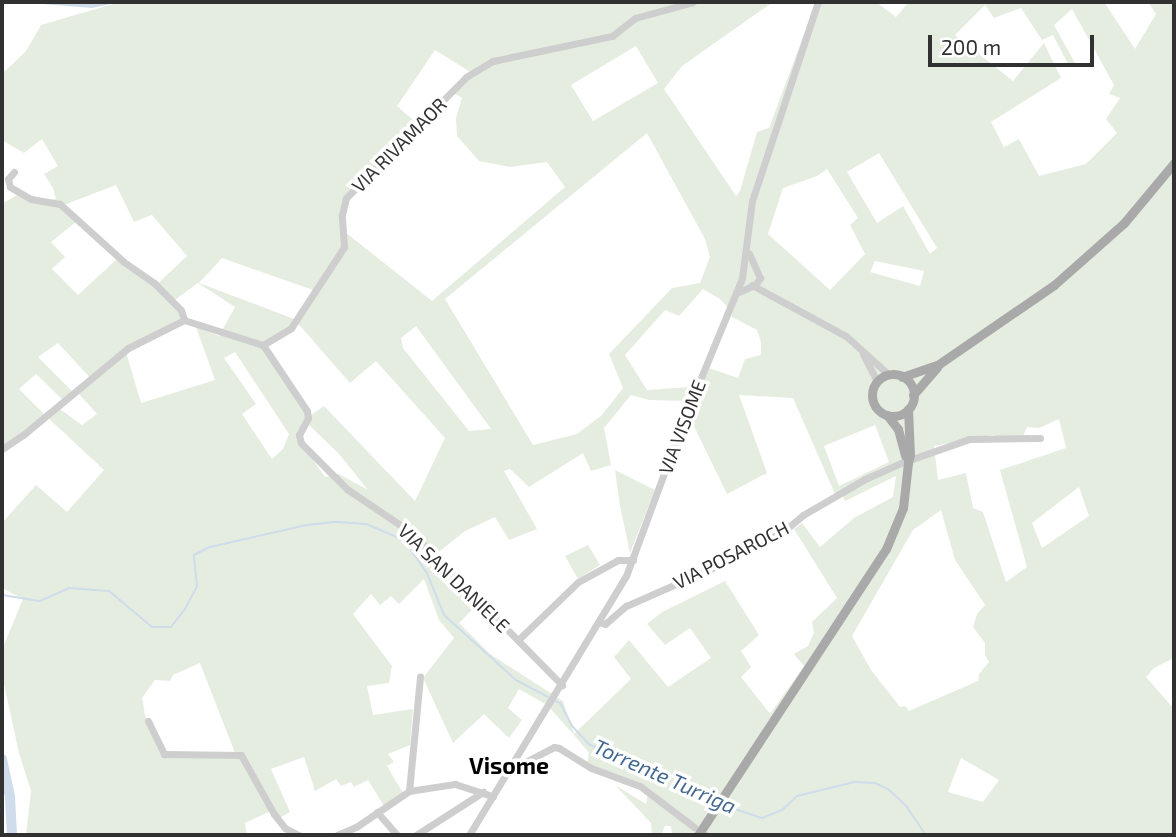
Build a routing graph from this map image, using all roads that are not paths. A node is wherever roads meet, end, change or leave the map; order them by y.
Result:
1 (693, 2) edge
2 (818, 2) edge
3 (1174, 163) edge
4 (13, 172) dead end
5 (748, 249) junction
6 (754, 268) junction
7 (744, 274) junction
8 (760, 278) junction
9 (750, 285) junction
10 (733, 296) junction
11 (772, 296) junction
12 (184, 320) junction
13 (263, 345) junction
14 (859, 347) junction
15 (939, 364) junction
16 (889, 375) junction
17 (902, 377) junction
18 (877, 382) junction
19 (914, 395) junction
20 (908, 409) junction
21 (887, 415) junction
22 (1040, 438) dead end
23 (2, 449) edge
24 (906, 461) junction
25 (633, 560) junction
26 (599, 622) junction
27 (518, 640) junction
28 (419, 677) dead end
29 (562, 685) junction
30 (148, 721) dead end
31 (509, 771) junction
32 (410, 791) junction
33 (483, 792) junction
34 (493, 796) junction
35 (375, 813) junction
36 (696, 831) edge
37 (706, 832) edge
38 (299, 835) edge
39 (337, 835) edge
40 (397, 835) edge
41 (416, 835) edge
42 (469, 835) edge

1 - 13 street, VIA RIVAMAOR
2 - 5 street
3 - 15 main road
4 - 12 street
5 - 6 street
5 - 7 street
6 - 7 street
6 - 8 street
7 - 9 street
7 - 10 street, VIA VISOME
8 - 9 street
8 - 11 street
9 - 10 street
9 - 11 street
10 - 25 street, VIA VISOME
11 - 14 street
12 - 13 street
12 - 23 street
13 - 27 street, VIA SAN DANIELE
14 - 16 street
14 - 18 street
15 - 17 main road
15 - 19 main road
16 - 17 main road
16 - 18 main road
17 - 19 main road
18 - 21 main road
19 - 20 main road
20 - 21 main road
20 - 24 main road
21 - 24 main road
22 - 24 street, VIA POSAROCH
24 - 26 street, VIA POSAROCH
24 - 37 main road
25 - 26 street, VIA VISOME
25 - 27 street
26 - 29 street, VIA VISOME
27 - 29 street, VIA SAN DANIELE
28 - 32 street
29 - 31 street, VIA VISOME
30 - 38 street
31 - 34 street
31 - 36 street
32 - 33 street
32 - 35 street
33 - 34 street
33 - 41 street
34 - 42 street
35 - 39 street
35 - 40 street
36 - 37 main road

